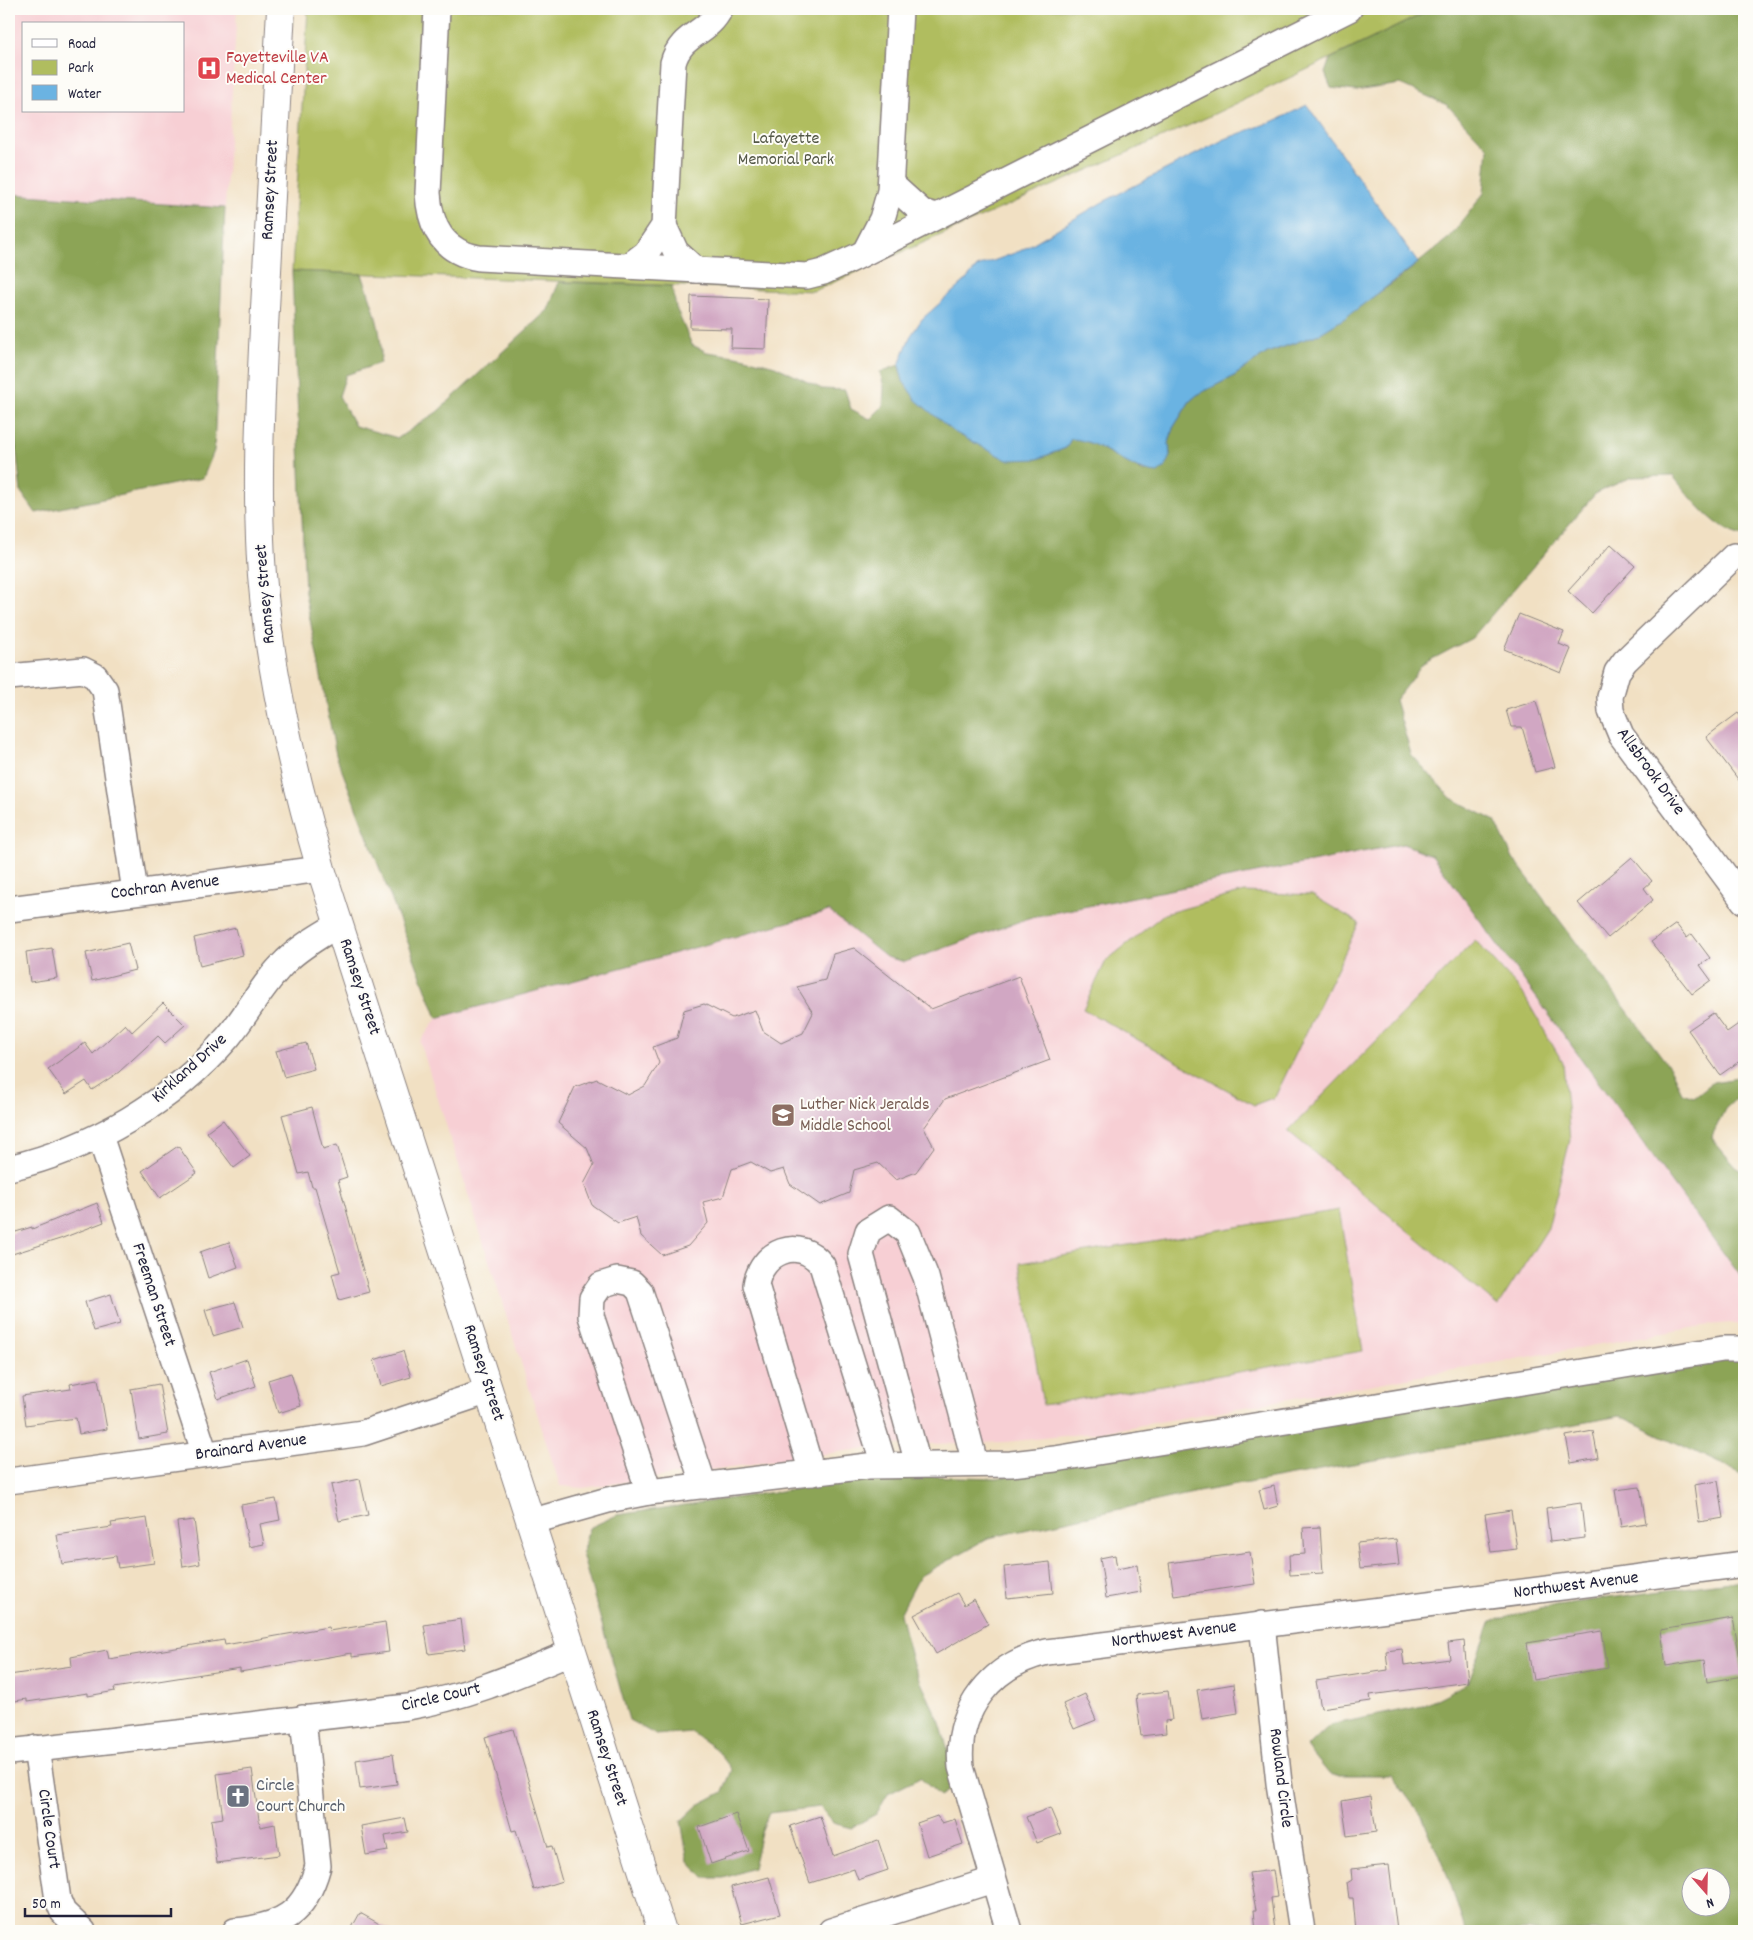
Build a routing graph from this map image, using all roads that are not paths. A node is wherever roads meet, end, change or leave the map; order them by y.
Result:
1 (281, 9) edge
2 (437, 9) edge
3 (720, 9) edge
4 (900, 9) edge
5 (1325, 9) edge
6 (1349, 9) edge
7 (1296, 36) junction
8 (891, 184) junction
9 (937, 216) junction
10 (664, 226) junction
11 (865, 252) junction
12 (630, 266) junction
13 (696, 270) junction
14 (1734, 556) dead end
15 (9, 678) edge
16 (321, 869) junction
17 (135, 892) junction
18 (1744, 901) edge
19 (9, 908) edge
20 (339, 924) junction
21 (100, 1136) junction
22 (9, 1168) edge
23 (1744, 1349) edge
24 (489, 1391) junction
25 (206, 1454) junction
26 (975, 1463) junction
27 (918, 1464) junction
28 (884, 1465) junction
29 (812, 1473) junction
30 (9, 1481) edge
31 (704, 1486) junction
32 (649, 1492) junction
33 (530, 1522) junction
34 (1744, 1564) edge
35 (1262, 1624) junction
36 (572, 1652) junction
37 (303, 1718) junction
38 (36, 1748) junction
39 (9, 1752) edge
40 (993, 1880) junction
41 (83, 1931) edge
42 (235, 1931) edge
43 (662, 1931) edge
44 (831, 1931) edge
45 (1009, 1931) edge
46 (1302, 1931) edge

1 - 16 main road, Ramsey Street
2 - 12 street
3 - 10 street
4 - 8 street
5 - 7 street
6 - 7 street
7 - 9 street
8 - 9 street
8 - 11 street
9 - 11 street
10 - 12 street
10 - 13 street
11 - 13 street
12 - 13 street
14 - 18 street, Allsbrook Drive
15 - 17 street
16 - 17 street, Cochran Avenue
16 - 20 main road, Ramsey Street
17 - 19 street, Cochran Avenue
20 - 21 street, Kirkland Drive
20 - 24 main road, Ramsey Street
21 - 22 street, Kirkland Drive
21 - 25 street, Freeman Street
23 - 26 street
24 - 25 street, Brainard Avenue
24 - 33 main road, Ramsey Street
25 - 30 street, Brainard Avenue
26 - 27 street
26 - 27 street
27 - 28 street
28 - 29 street
28 - 29 street
29 - 31 street
31 - 32 street
31 - 32 street
32 - 33 street
33 - 36 main road, Ramsey Street
34 - 35 street, Northwest Avenue
35 - 40 street, Northwest Avenue
35 - 46 street, Rowland Circle
36 - 37 street, Circle Court
36 - 43 main road, Ramsey Street
37 - 38 street, Circle Court
37 - 42 street
38 - 39 street, Circle Court
38 - 41 street, Circle Court
40 - 44 street
40 - 45 street

